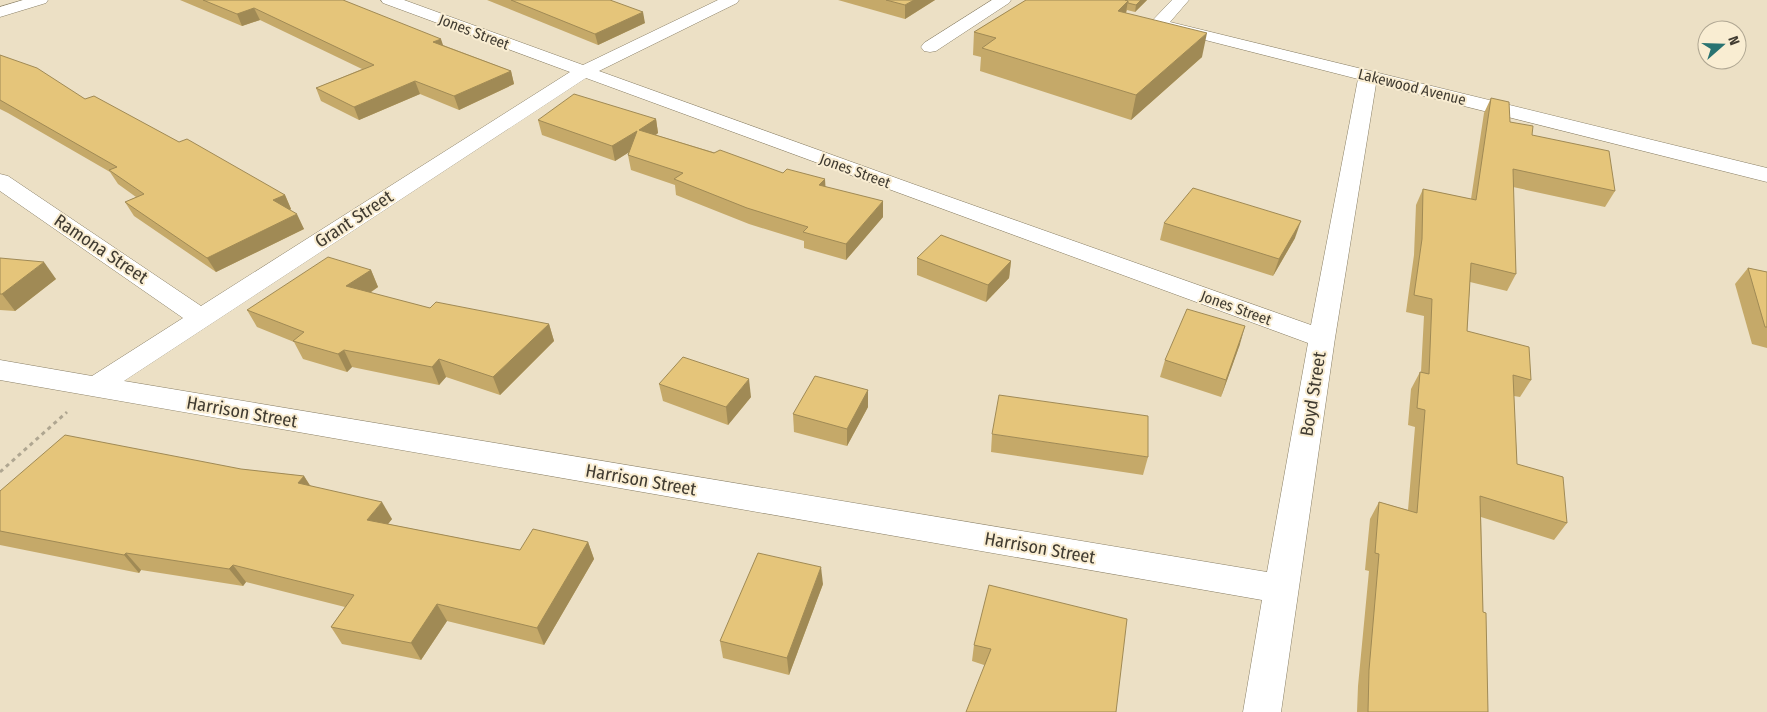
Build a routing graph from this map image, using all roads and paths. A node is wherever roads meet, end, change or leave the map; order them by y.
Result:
1 (40, 0) edge
2 (389, 0) edge
3 (731, 0) edge
4 (1002, 0) edge
5 (1181, 0) edge
6 (0, 12) edge
7 (930, 47) dead end
8 (583, 72) junction
9 (1368, 76) junction
10 (1767, 175) edge
11 (0, 181) edge
12 (201, 318) junction
13 (1322, 338) junction
14 (0, 370) edge
15 (95, 387) junction
16 (0, 472) edge
17 (1282, 589) junction
18 (1262, 712) edge

1 - 6 street
2 - 8 street, Jones Street
3 - 8 street, Grant Street
4 - 7 street
5 - 9 street, Lakewood Avenue
8 - 12 street, Grant Street
8 - 13 street, Jones Street
9 - 10 street, Lakewood Avenue
9 - 13 street, Boyd Street
11 - 12 street, Ramona Street
12 - 15 street, Grant Street
13 - 17 street, Boyd Street
14 - 15 street, Harrison Street
15 - 16 path
15 - 17 street, Harrison Street
17 - 18 street, Boyd Street

